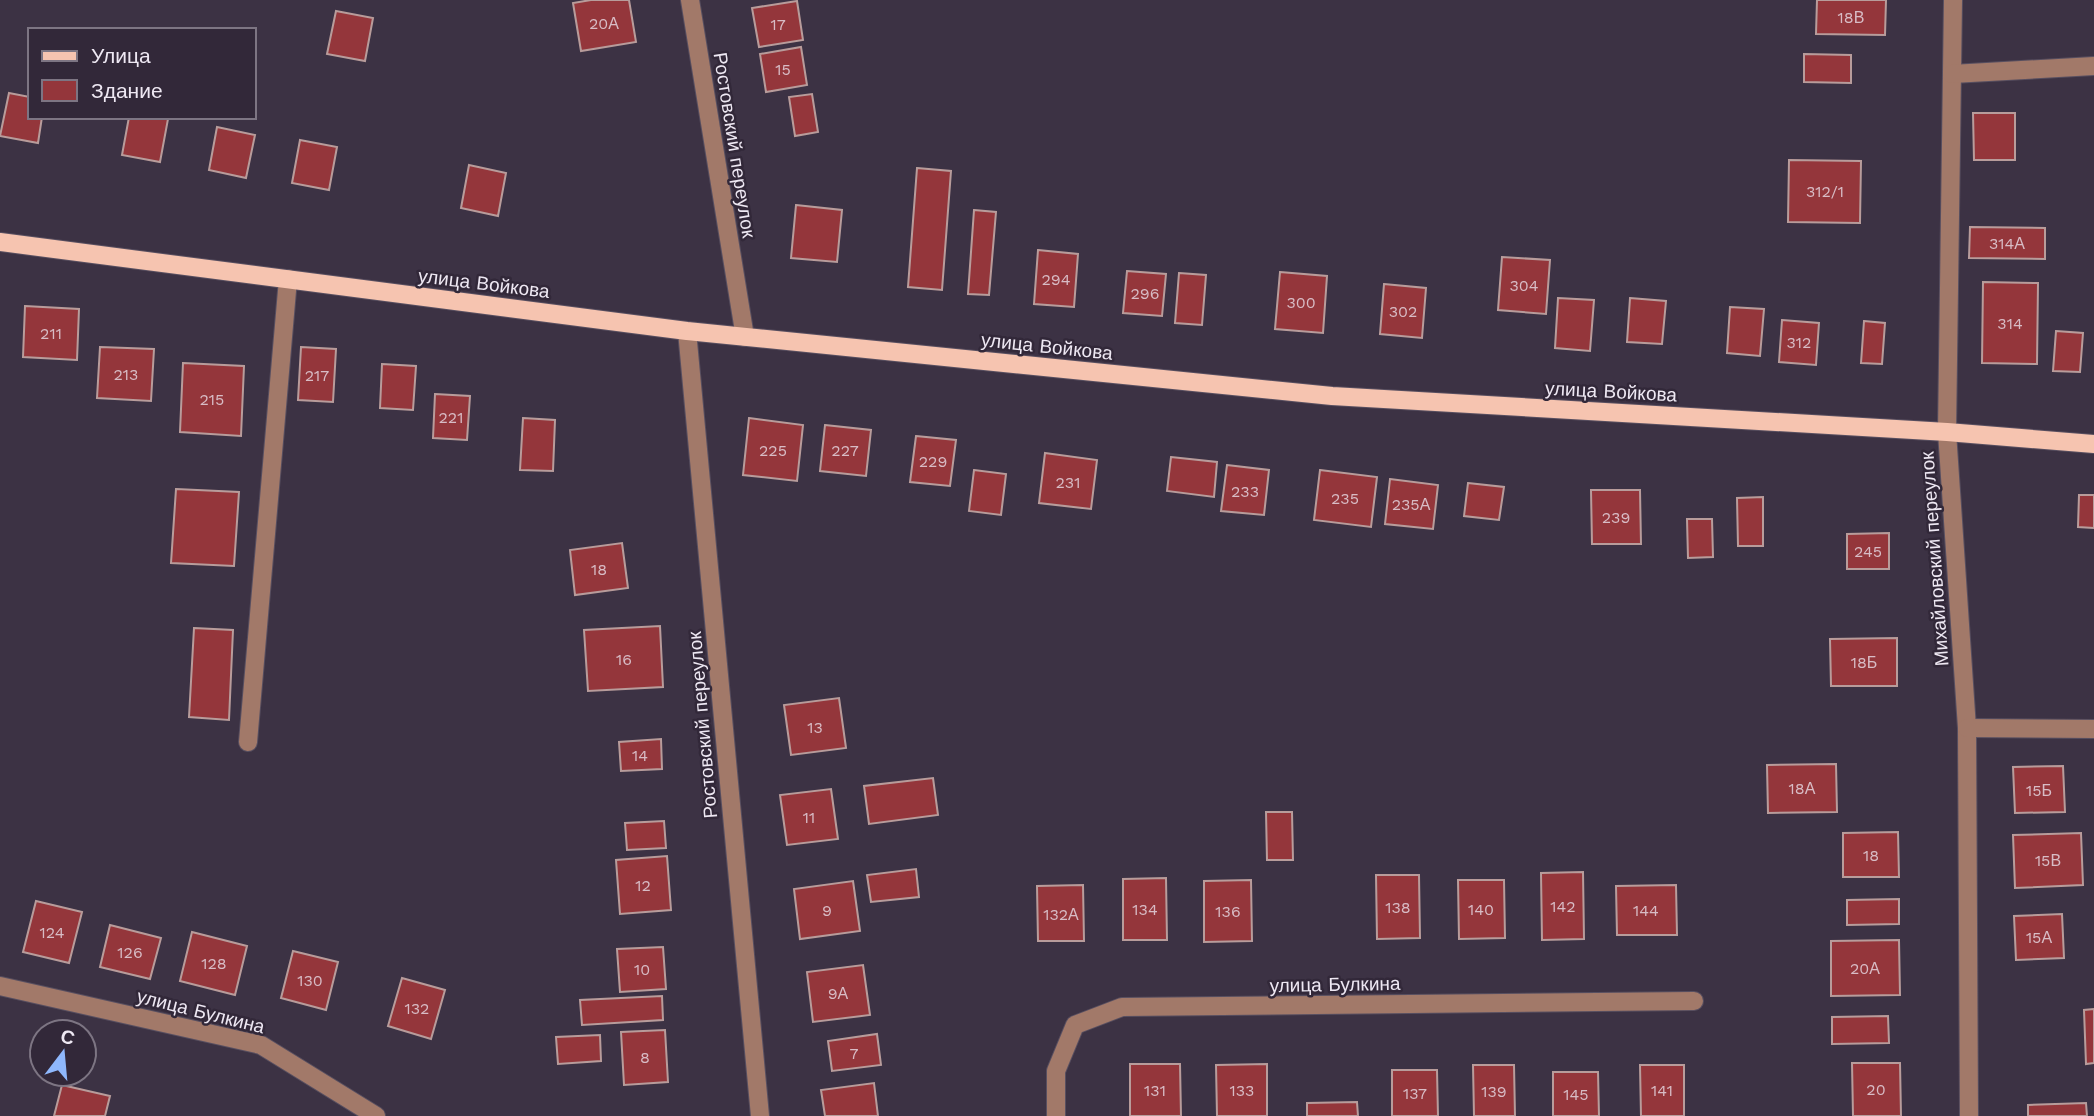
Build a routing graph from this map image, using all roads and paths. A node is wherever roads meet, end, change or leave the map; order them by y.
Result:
1 (690, 0) edge
2 (1953, 0) edge
3 (2094, 65) edge
4 (1952, 74) junction
5 (0, 242) edge
6 (288, 279) junction
7 (687, 331) junction
8 (746, 337) junction
9 (1947, 432) junction
10 (2094, 444) edge
11 (1967, 729) junction
12 (2094, 729) edge
13 (248, 742) dead end
14 (0, 986) edge
15 (1694, 1001) dead end
16 (376, 1116) edge
17 (760, 1116) edge
18 (1056, 1116) edge
19 (1969, 1116) edge

1 - 8 street, Ростовский переулок
2 - 4 street, Михайловский переулок
3 - 4 street
4 - 9 street, Михайловский переулок
5 - 6 main road, улица Войкова
6 - 7 main road, улица Войкова
6 - 13 street
7 - 8 main road, улица Войкова
7 - 17 street, Ростовский переулок
8 - 9 main road, улица Войкова
9 - 10 main road, улица Войкова
9 - 11 street, Михайловский переулок
11 - 12 street
11 - 19 street, Михайловский переулок
14 - 16 street, улица Булкина
15 - 18 street, улица Булкина

